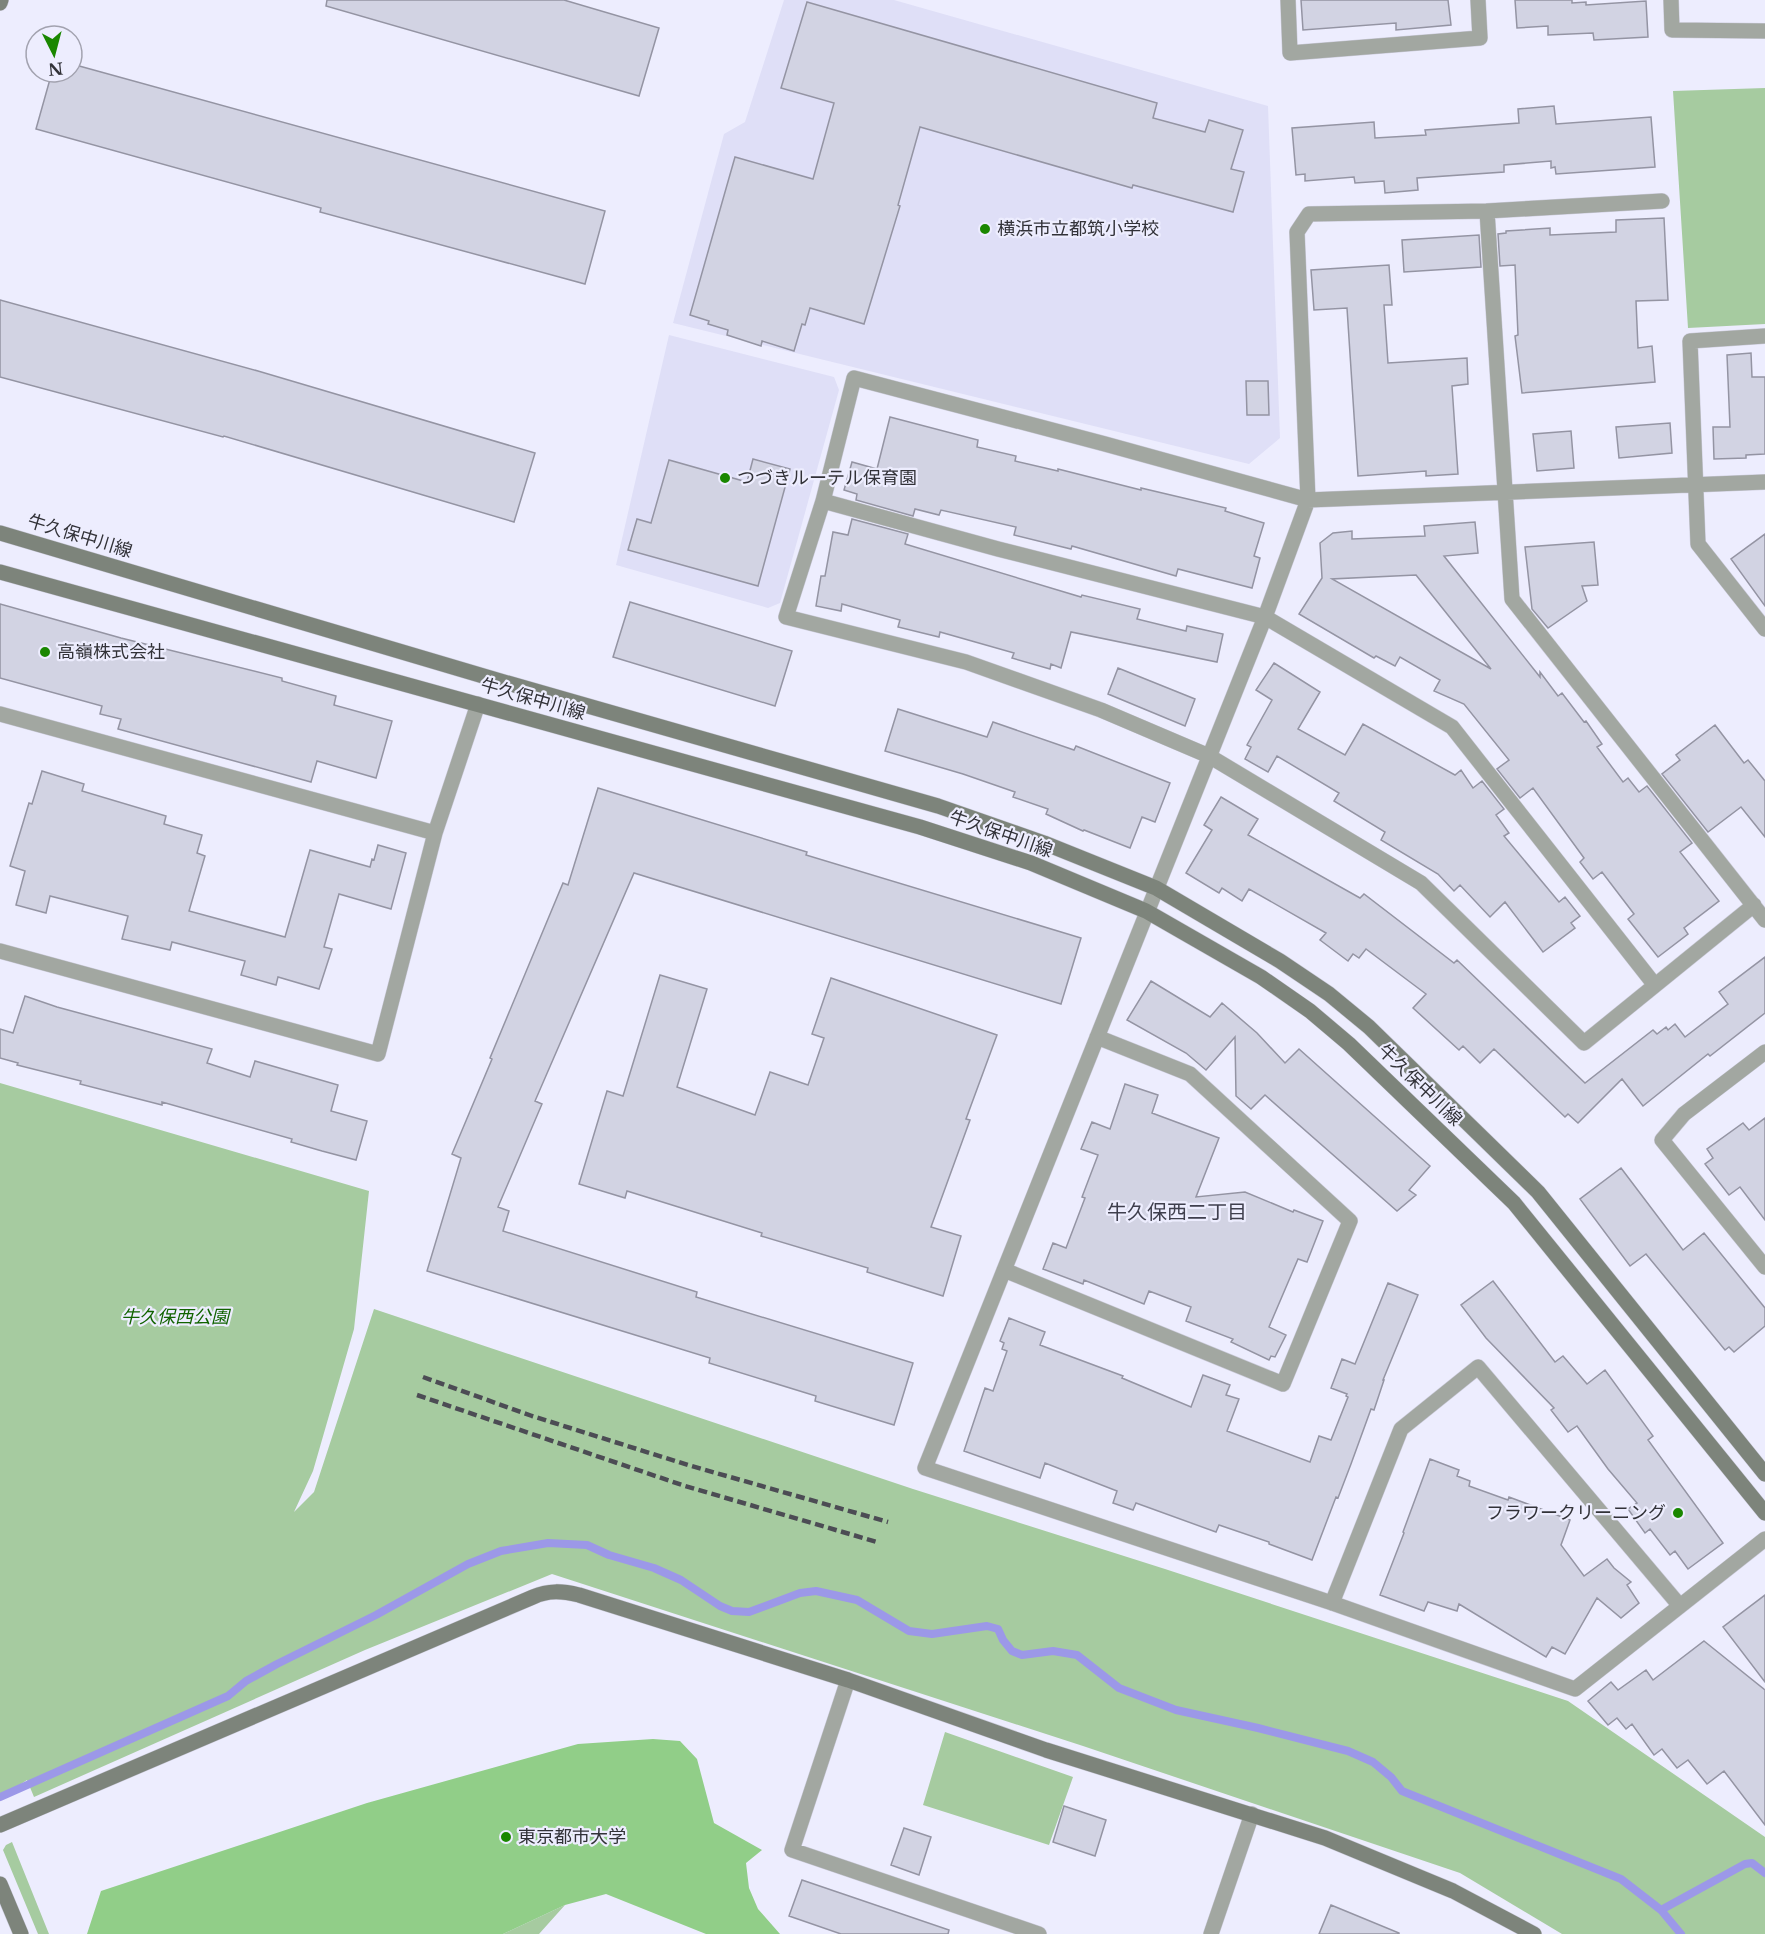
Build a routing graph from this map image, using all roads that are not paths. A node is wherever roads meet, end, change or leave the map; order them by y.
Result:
1 (1288, 0) edge
2 (1478, 0) edge
3 (1671, 0) edge
4 (1765, 31) edge
5 (1662, 201) dead end
6 (1487, 211) junction
7 (1765, 336) edge
8 (1765, 482) edge
9 (1695, 485) junction
10 (1504, 494) junction
11 (1308, 500) junction
12 (822, 501) junction
13 (0, 533) edge
14 (0, 572) edge
15 (1265, 617) junction
16 (1765, 629) edge
17 (478, 704) junction
18 (0, 714) edge
19 (1209, 756) junction
20 (435, 834) junction
21 (1156, 888) junction
22 (1754, 905) junction
23 (1146, 911) junction
24 (1765, 920) edge
25 (0, 951) edge
26 (1654, 984) junction
27 (1097, 1037) junction
28 (1765, 1052) edge
29 (1765, 1267) edge
30 (1004, 1270) junction
31 (1765, 1474) edge
32 (1765, 1513) edge
33 (1765, 1539) edge
34 (1332, 1603) junction
35 (1680, 1606) junction
36 (848, 1680) junction
37 (1252, 1814) junction
38 (0, 1825) edge
39 (0, 1884) edge
40 (21, 1934) edge
41 (1039, 1934) edge
42 (1211, 1934) edge
43 (1534, 1934) edge

1 - 2 street
3 - 4 street
5 - 6 street
6 - 10 street
6 - 11 street
7 - 9 street
8 - 9 street
9 - 10 street
9 - 16 street
10 - 11 street
10 - 22 street
11 - 12 street
11 - 15 street
12 - 15 street
12 - 19 street
13 - 21 street, 牛久保中川線
14 - 17 street, 牛久保中川線
15 - 19 street
15 - 26 street
17 - 20 street
17 - 23 street, 牛久保中川線
18 - 20 street
19 - 21 street
19 - 26 street
20 - 25 street
21 - 23 street
21 - 31 street, 牛久保中川線
22 - 24 street
22 - 26 street
23 - 27 street
23 - 32 street, 牛久保中川線
27 - 30 street
27 - 30 street
28 - 29 street
30 - 34 street
33 - 35 street
34 - 35 street
34 - 35 street
36 - 37 street
36 - 38 street
36 - 41 street
37 - 42 street
37 - 43 street
39 - 40 street

